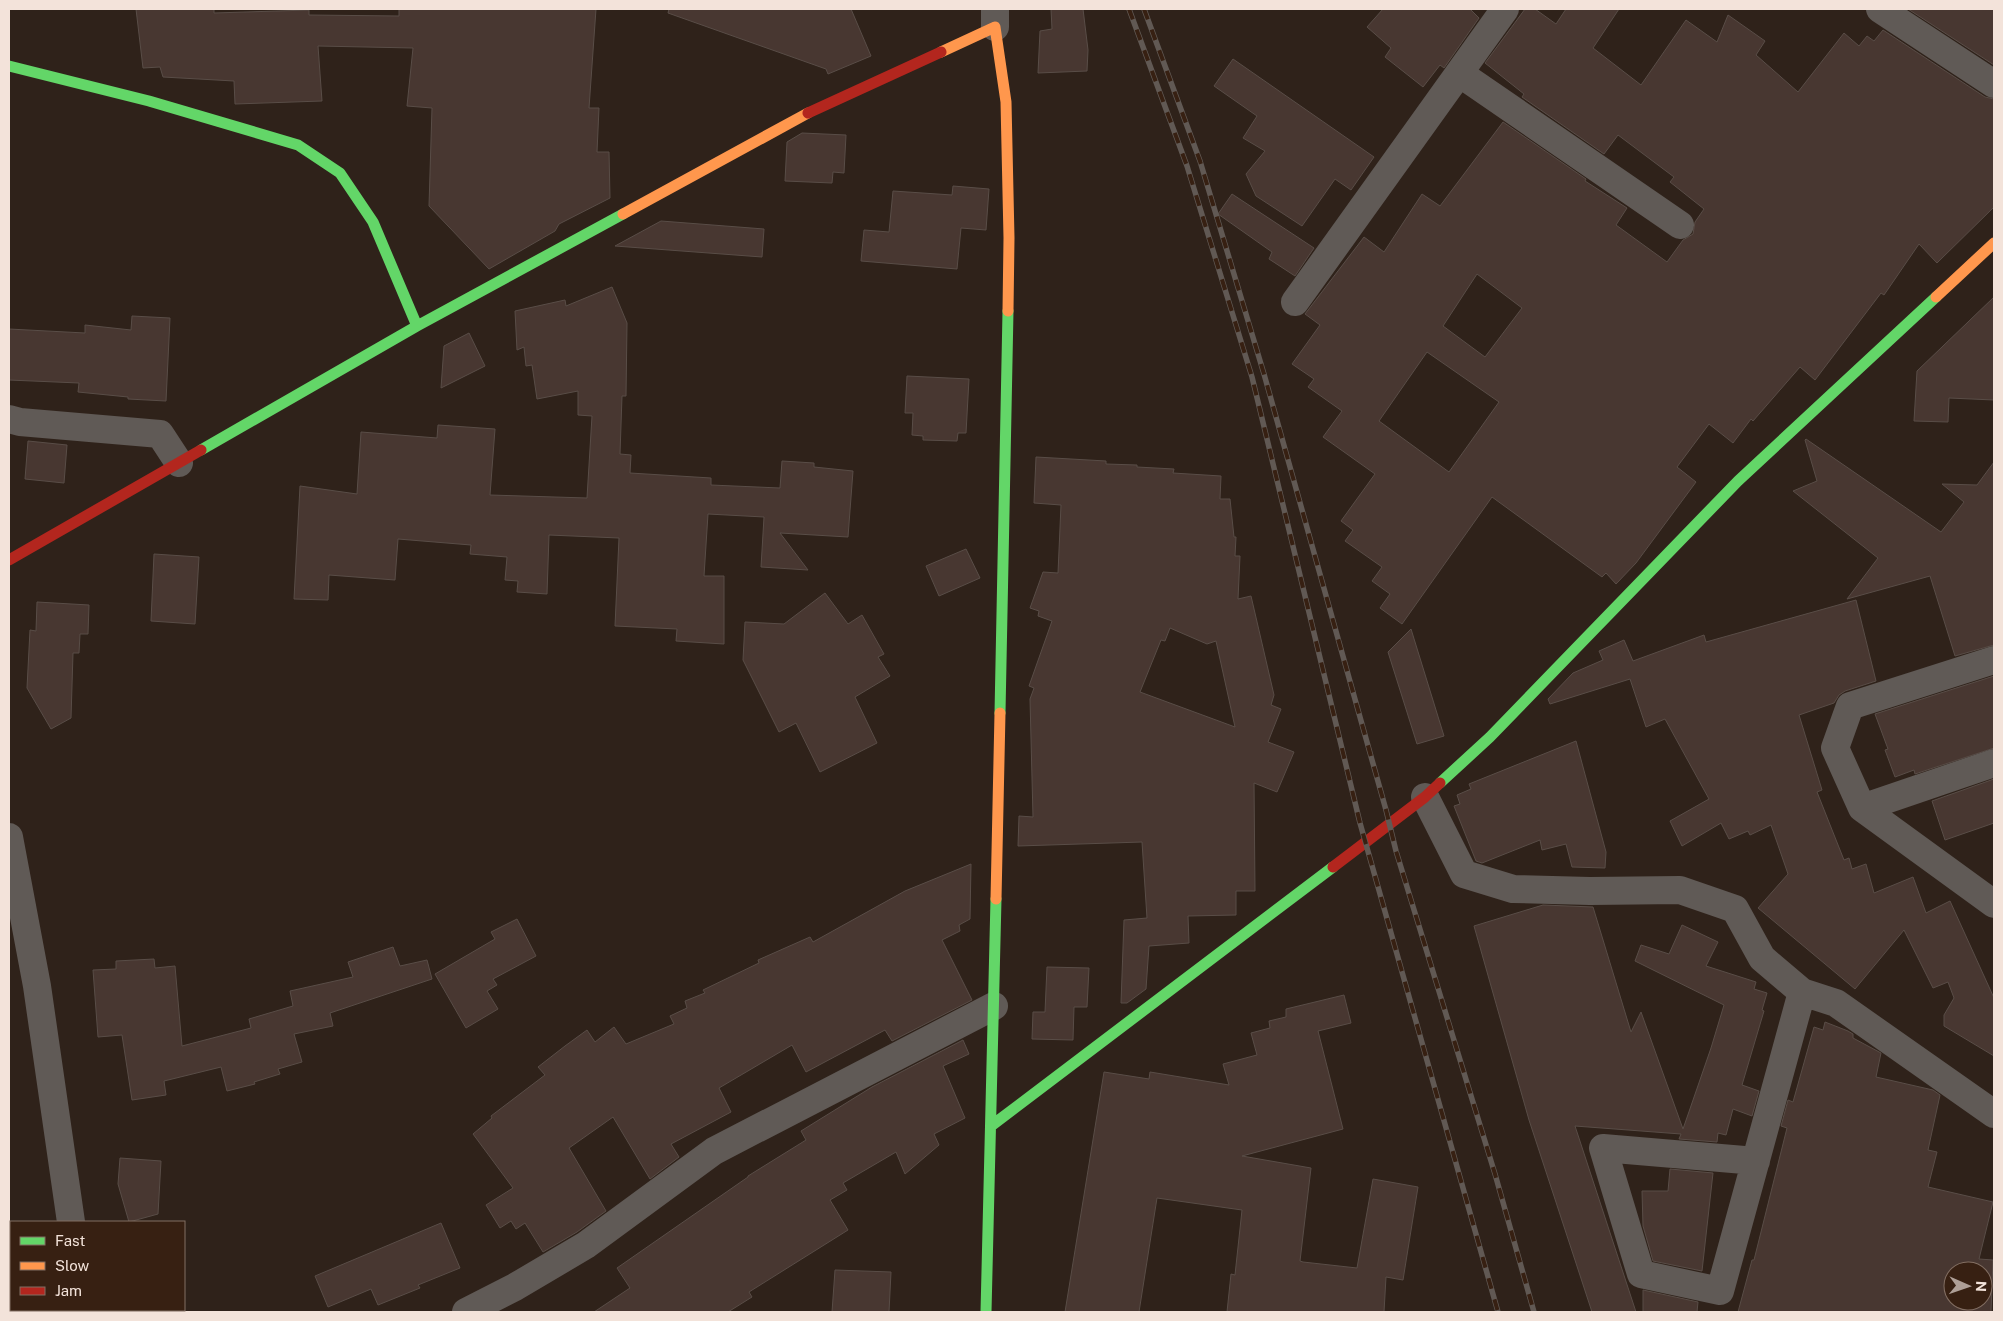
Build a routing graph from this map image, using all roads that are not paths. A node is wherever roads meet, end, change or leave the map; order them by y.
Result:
1 (1505, 9) edge
2 (1880, 9) edge
3 (995, 18) edge
4 (9, 66) edge
5 (1459, 73) junction
6 (1994, 84) edge
7 (1680, 225) dead end
8 (1994, 243) edge
9 (1295, 302) dead end
10 (417, 326) junction
11 (9, 419) edge
12 (179, 463) junction
13 (9, 560) edge
14 (1994, 660) edge
15 (1994, 763) edge
16 (1425, 797) junction
17 (1862, 808) junction
18 (9, 837) edge
19 (1994, 904) edge
20 (1802, 992) junction
21 (994, 1006) junction
22 (1994, 1114) edge
23 (991, 1126) junction
24 (1756, 1161) junction
25 (71, 1221) edge
26 (466, 1312) edge
27 (986, 1312) edge

1 - 5 street
2 - 6 street
3 - 10 street
3 - 21 street
4 - 10 street
5 - 7 street
5 - 9 street
8 - 16 street
10 - 12 street
11 - 12 street
12 - 13 street
14 - 17 street
15 - 17 street
16 - 20 street
16 - 23 street
17 - 19 street
18 - 25 street
20 - 22 street
20 - 24 street
21 - 23 street
21 - 26 street
23 - 27 street
24 - 24 street

